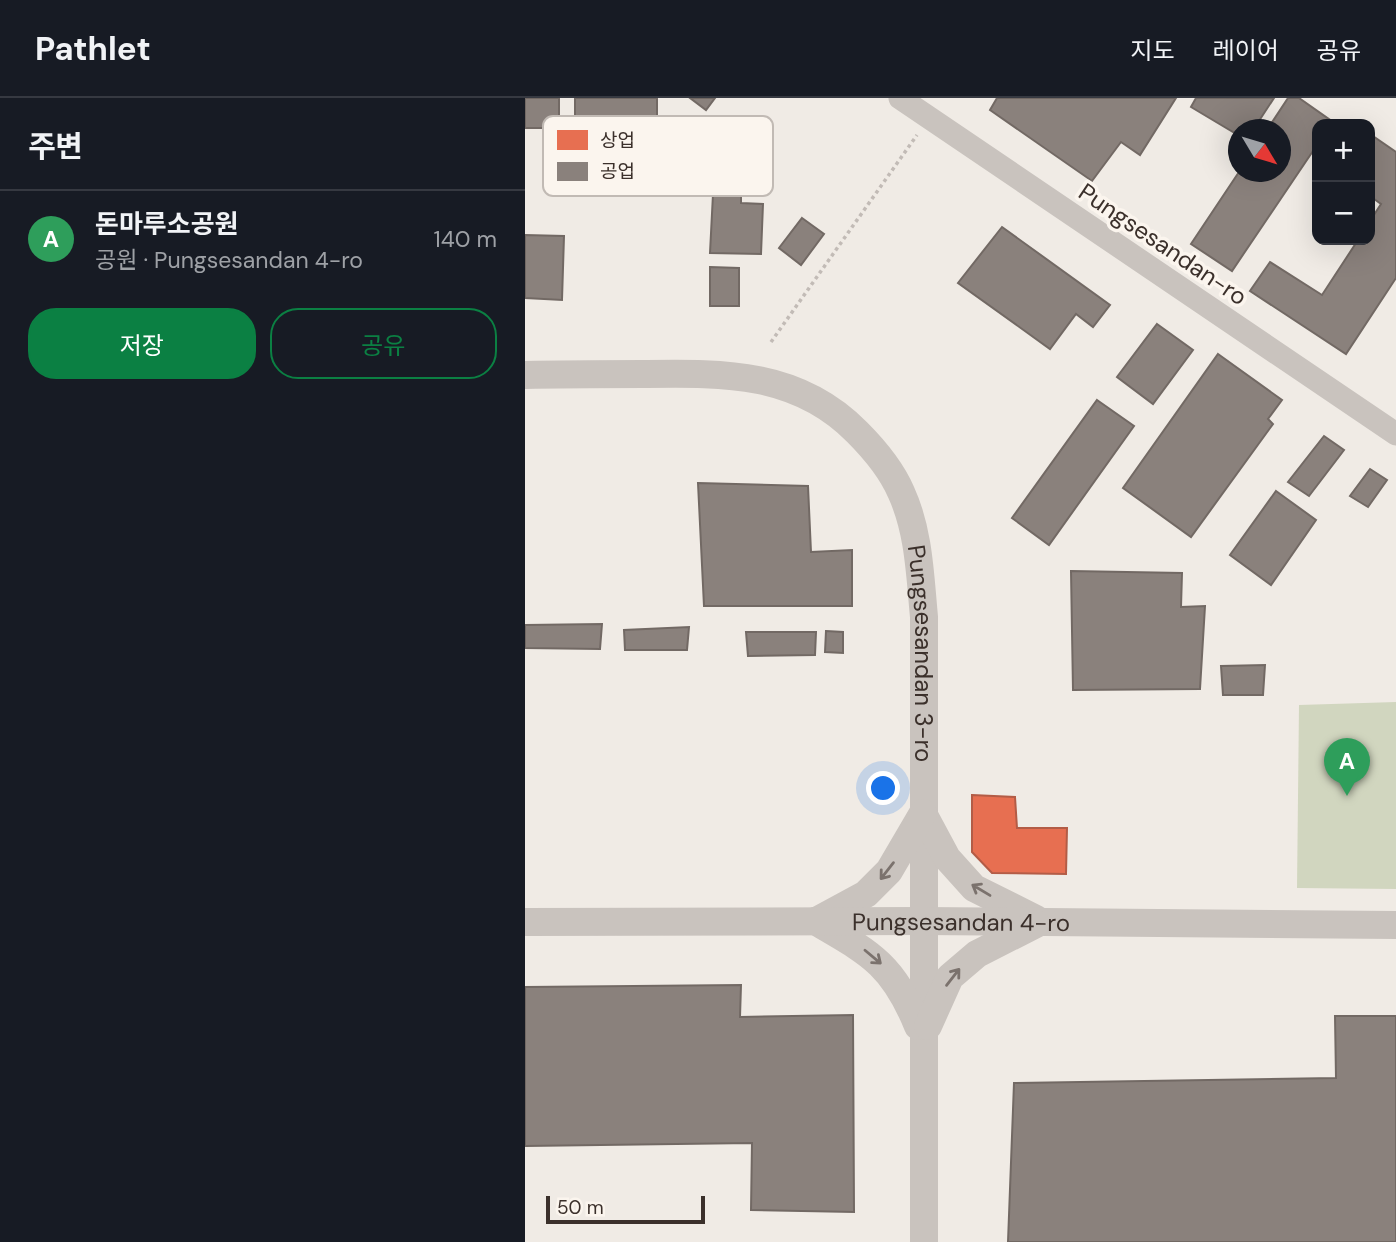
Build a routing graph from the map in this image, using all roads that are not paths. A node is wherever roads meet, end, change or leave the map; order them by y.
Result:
1 (900, 98) edge
2 (525, 375) edge
3 (1396, 434) edge
4 (923, 813) junction
5 (815, 921) junction
6 (923, 921) junction
7 (1041, 921) junction
8 (525, 922) edge
9 (1396, 925) edge
10 (923, 1038) junction
11 (924, 1242) edge

1 - 3 street, Pungsesandan-ro
2 - 4 street, Pungsesandan 3-ro
4 -> 5 street
4 - 6 street, Pungsesandan 3-ro
7 -> 4 street
5 - 6 street, Pungsesandan 4-ro
5 - 8 street, Pungsesandan 4-ro
5 -> 10 street
6 - 7 street, Pungsesandan 4-ro
6 - 10 street, Pungsesandan 3-ro
7 - 9 street, Pungsesandan 4-ro
10 -> 7 street
10 - 11 street, Pungsesandan 3-ro

